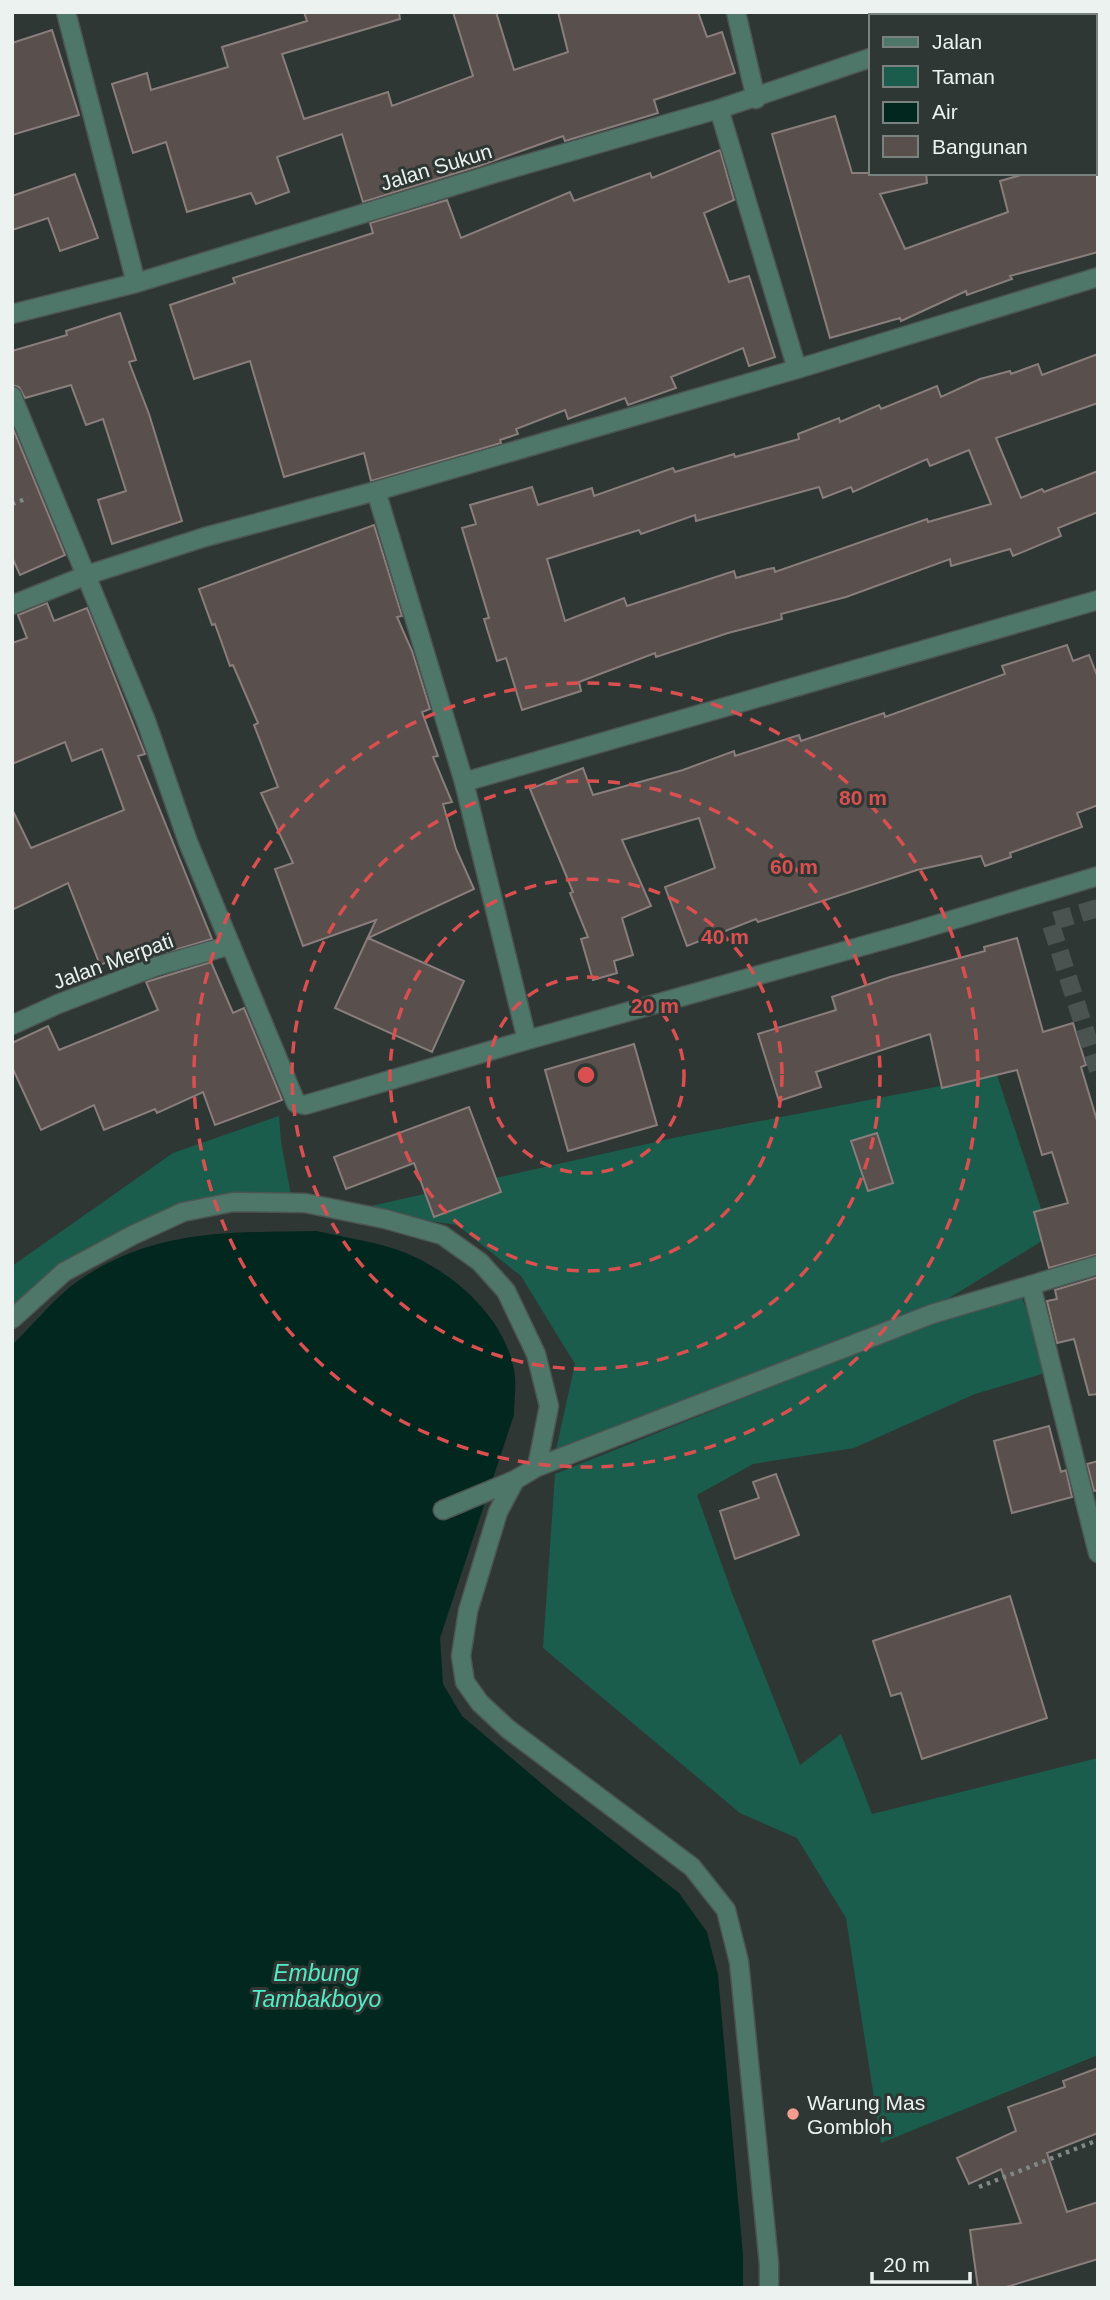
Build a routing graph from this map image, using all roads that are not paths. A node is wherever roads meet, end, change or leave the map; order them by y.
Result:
1 (66, 12) edge
2 (736, 12) edge
3 (869, 58) edge
4 (755, 99) junction
5 (719, 109) junction
6 (1098, 277) edge
7 (136, 283) junction
8 (12, 314) edge
9 (797, 369) junction
10 (12, 396) edge
11 (376, 491) junction
12 (87, 575) junction
13 (1098, 600) edge
14 (12, 606) edge
15 (464, 782) junction
16 (1098, 876) edge
17 (231, 945) junction
18 (12, 1025) edge
19 (527, 1040) junction
20 (1098, 1265) edge
21 (1031, 1285) junction
22 (12, 1319) edge
23 (537, 1467) junction
24 (515, 1480) junction
25 (443, 1510) dead end
26 (1098, 1553) edge
27 (769, 2288) edge

1 - 7 street
2 - 4 street
3 - 4 street, Jalan Sukun
4 - 5 street, Jalan Sukun
5 - 7 street, Jalan Sukun
5 - 9 street
6 - 9 street
7 - 8 street, Jalan Sukun
9 - 11 street
10 - 12 street
11 - 12 street
11 - 15 street
12 - 14 street
12 - 17 street
13 - 15 street
15 - 19 street
16 - 19 street
17 - 18 street, Jalan Merpati
17 - 19 street
20 - 21 street
21 - 23 street
21 - 26 street
22 - 23 street
23 - 24 street
24 - 25 street
24 - 27 street

